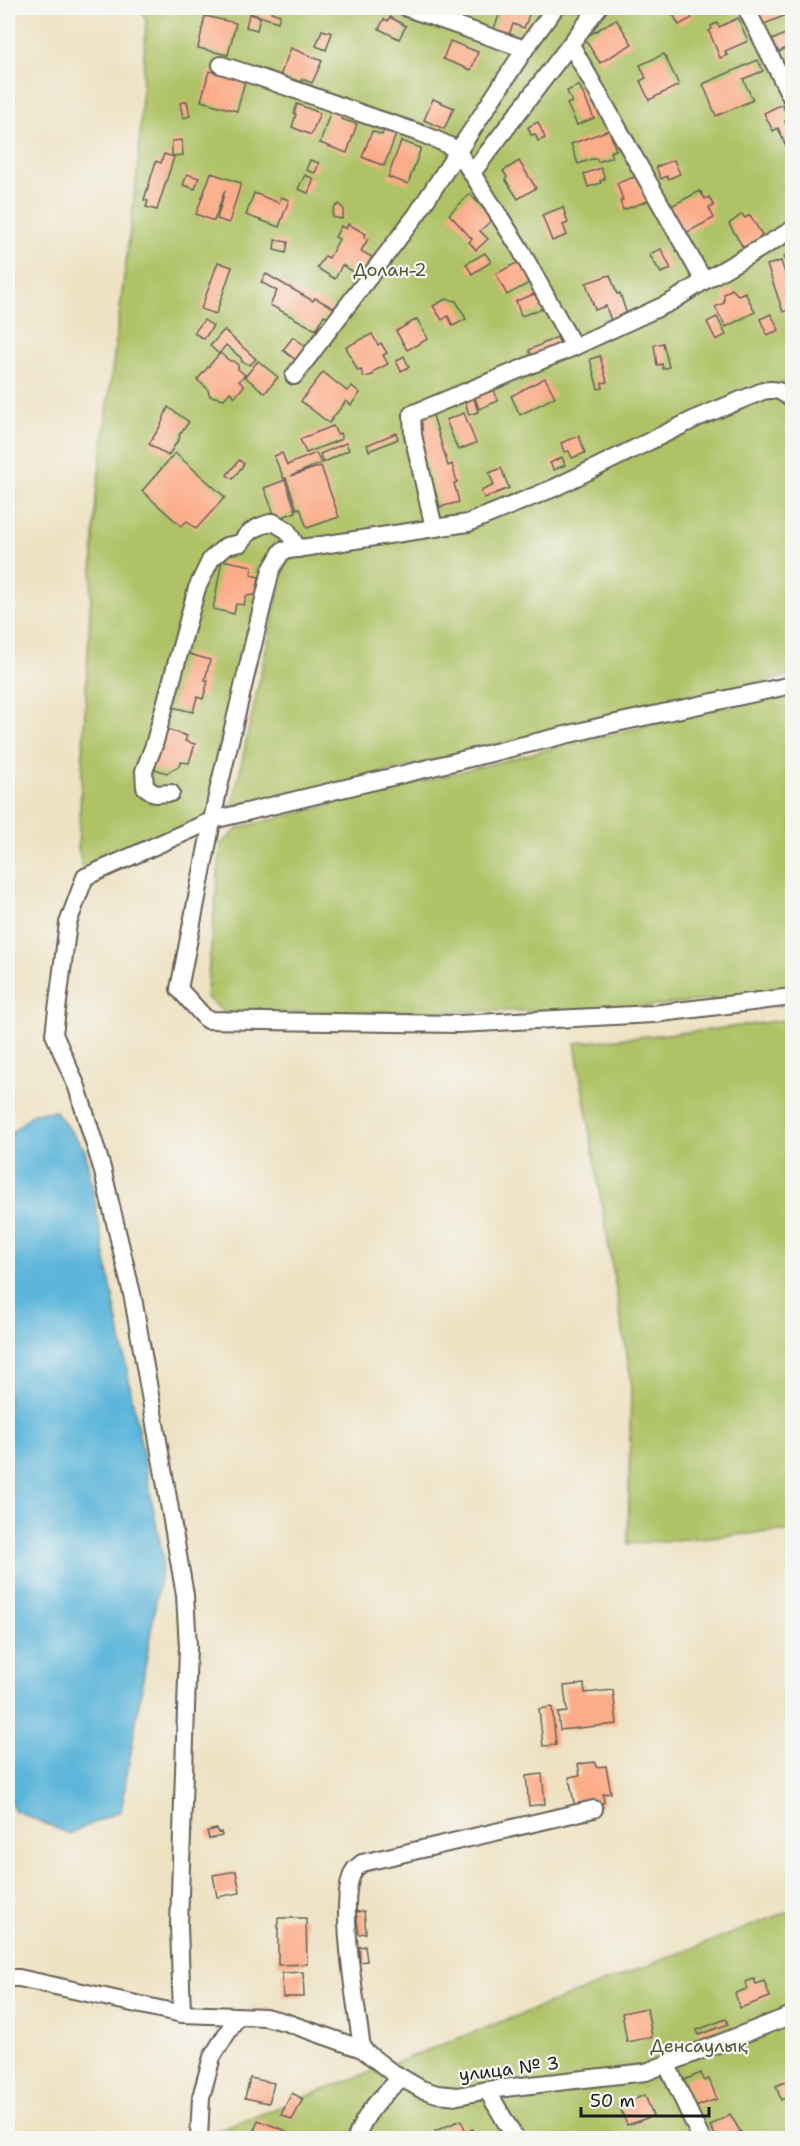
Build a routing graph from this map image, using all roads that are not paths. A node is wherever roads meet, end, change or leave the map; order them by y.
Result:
1 (406, 8) edge
2 (555, 8) edge
3 (598, 8) edge
4 (746, 8) edge
5 (571, 45) junction
6 (525, 49) junction
7 (221, 65) dead end
8 (792, 99) edge
9 (457, 150) junction
10 (472, 173) junction
11 (792, 230) edge
12 (704, 281) junction
13 (574, 347) junction
14 (294, 376) dead end
15 (792, 400) edge
16 (434, 528) junction
17 (298, 549) junction
18 (792, 685) edge
19 (171, 794) dead end
20 (213, 820) junction
21 (792, 997) edge
22 (594, 1809) dead end
23 (8, 1978) edge
24 (182, 2014) junction
25 (792, 2015) edge
26 (237, 2017) junction
27 (362, 2049) junction
28 (667, 2065) junction
29 (402, 2078) junction
30 (487, 2090) junction
31 (199, 2139) edge
32 (356, 2139) edge
33 (515, 2139) edge
34 (700, 2139) edge

1 - 6 street
2 - 6 street
3 - 5 street
4 - 8 street
5 - 10 street
5 - 12 street
6 - 9 street
7 - 9 street
9 - 10 street
9 - 14 street
10 - 13 street
11 - 12 street
12 - 13 street
13 - 16 street
15 - 16 street
16 - 17 street
17 - 19 street
17 - 20 street
18 - 20 street
20 - 21 street
20 - 24 street
22 - 27 street
23 - 24 street, улица № 3
24 - 26 street, улица № 3
25 - 28 street, улица № 3
26 - 27 street, улица № 3
26 - 31 street
27 - 29 street, улица № 3
28 - 30 street, улица № 3
28 - 34 street
29 - 30 street, улица № 3
29 - 32 street
30 - 33 street

